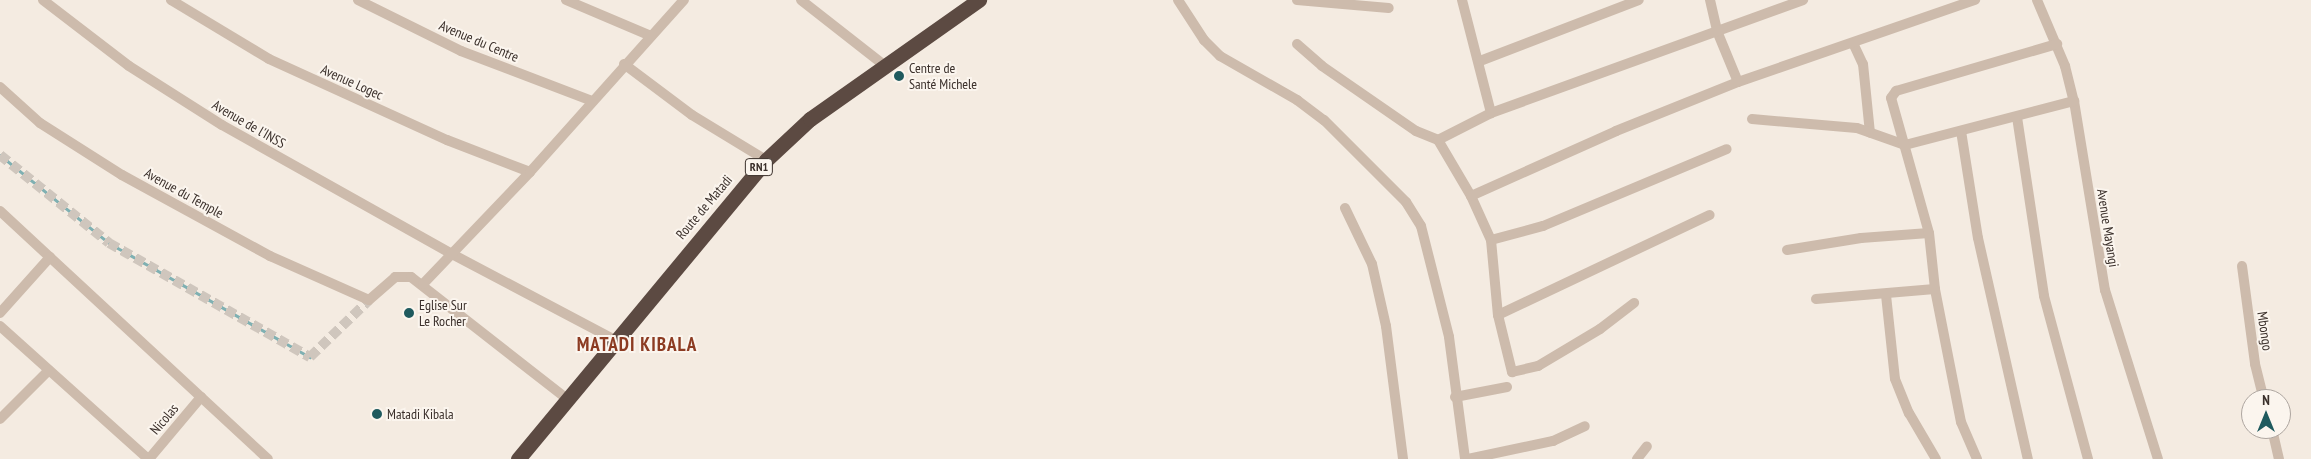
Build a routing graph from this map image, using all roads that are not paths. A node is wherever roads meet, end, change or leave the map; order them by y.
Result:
1 (43, 0) edge
2 (171, 0) edge
3 (358, 0) edge
4 (566, 0) edge
5 (684, 0) edge
6 (802, 0) edge
7 (979, 0) edge
8 (1178, 0) edge
9 (1297, 0) edge
10 (1639, 0) edge
11 (1710, 0) edge
12 (1803, 0) edge
13 (1976, 0) edge
14 (2037, 0) edge
15 (1464, 1) edge
16 (1389, 8) dead end
17 (1717, 32) junction
18 (651, 36) junction
19 (1853, 43) junction
20 (1297, 44) dead end
21 (2058, 44) junction
22 (1480, 61) junction
23 (624, 64) junction
24 (884, 65) junction
25 (1738, 82) junction
26 (0, 87) edge
27 (592, 101) junction
28 (2074, 101) junction
29 (1491, 113) junction
30 (2017, 117) junction
31 (1752, 118) dead end
32 (1961, 131) junction
33 (1870, 133) junction
34 (1438, 140) junction
35 (1905, 145) junction
36 (1727, 149) dead end
37 (766, 160) junction
38 (530, 172) junction
39 (1471, 196) junction
40 (1345, 208) dead end
41 (0, 211) edge
42 (1710, 214) dead end
43 (1929, 233) junction
44 (1491, 240) junction
45 (1787, 250) dead end
46 (452, 254) junction
47 (50, 257) junction
48 (2242, 266) dead end
49 (423, 284) junction
50 (1935, 289) junction
51 (1886, 295) junction
52 (1816, 299) dead end
53 (1634, 303) dead end
54 (0, 313) edge
55 (1498, 315) junction
56 (0, 326) edge
57 (615, 340) junction
58 (49, 370) junction
59 (1507, 387) dead end
60 (2261, 389) edge
61 (1455, 396) junction
62 (201, 397) junction
63 (567, 399) junction
64 (0, 419) edge
65 (1584, 426) dead end
66 (2274, 439) edge
67 (1647, 446) dead end
68 (148, 459) edge
69 (268, 459) edge
70 (518, 459) edge
71 (1403, 459) edge
72 (1466, 459) edge
73 (1637, 459) edge
74 (1936, 459) edge
75 (1977, 459) edge
76 (2028, 459) edge
77 (2088, 459) edge
78 (2158, 459) edge
79 (2279, 459) edge

1 - 46 street, Avenue de l'INSS
2 - 38 street, Avenue Logec
3 - 27 street, Avenue du Centre
4 - 18 street
5 - 18 street
6 - 24 street
7 - 24 highway, Route de Matadi / RN1
8 - 61 street
9 - 16 street
10 - 22 street
11 - 17 street
12 - 17 street
13 - 19 street
14 - 21 street, Avenue Mayangi
15 - 22 street
17 - 25 street
17 - 29 street
18 - 23 street
19 - 25 street
19 - 33 street
20 - 34 street
21 - 28 street, Avenue Mayangi
21 - 35 street
22 - 29 street
23 - 27 street
23 - 37 street
24 - 37 highway, Route de Matadi / RN1
25 - 39 street
26 - 49 street, Avenue du Temple
27 - 38 street
28 - 30 street
28 - 78 street, Avenue Mayangi
29 - 34 street
30 - 32 street
30 - 77 street
31 - 33 street
32 - 35 street
32 - 76 street
33 - 35 street
34 - 39 street
35 - 43 street
36 - 44 street
37 - 57 highway, Route de Matadi / RN1
38 - 46 street
39 - 44 street
40 - 71 street
41 - 47 street
42 - 55 street
43 - 45 street
43 - 50 street
44 - 55 street
46 - 49 street
46 - 57 street, Avenue de l'INSS
47 - 54 street
47 - 62 street
48 - 60 street, Mbongo
49 - 63 street
50 - 51 street
50 - 75 street
51 - 52 street
51 - 74 street
53 - 55 street
56 - 58 street
57 - 63 highway, Route de Matadi / RN1
58 - 64 street
58 - 68 street
59 - 61 street
61 - 72 street
62 - 68 street, Nicolas
62 - 69 street
63 - 70 highway, Route de Matadi / RN1
65 - 72 street
66 - 79 street
67 - 73 street

